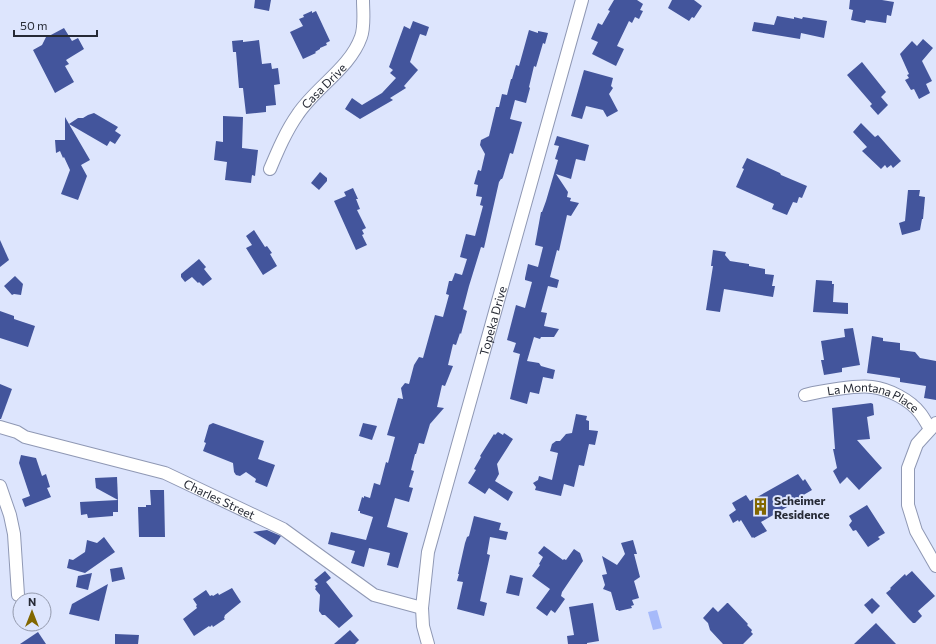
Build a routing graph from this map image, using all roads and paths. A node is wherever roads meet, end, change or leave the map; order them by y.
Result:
1 (363, 0) edge
2 (582, 0) edge
3 (270, 169) dead end
4 (805, 395) dead end
5 (933, 426) edge
6 (0, 427) edge
7 (0, 486) edge
8 (936, 566) edge
9 (18, 592) edge
10 (422, 608) junction
11 (428, 644) edge

1 - 3 street, Casa Drive
2 - 10 street, Topeka Drive
4 - 5 street, La Montana Place
5 - 8 street
6 - 10 street, Charles Street
7 - 9 street
10 - 11 street, Topeka Drive

